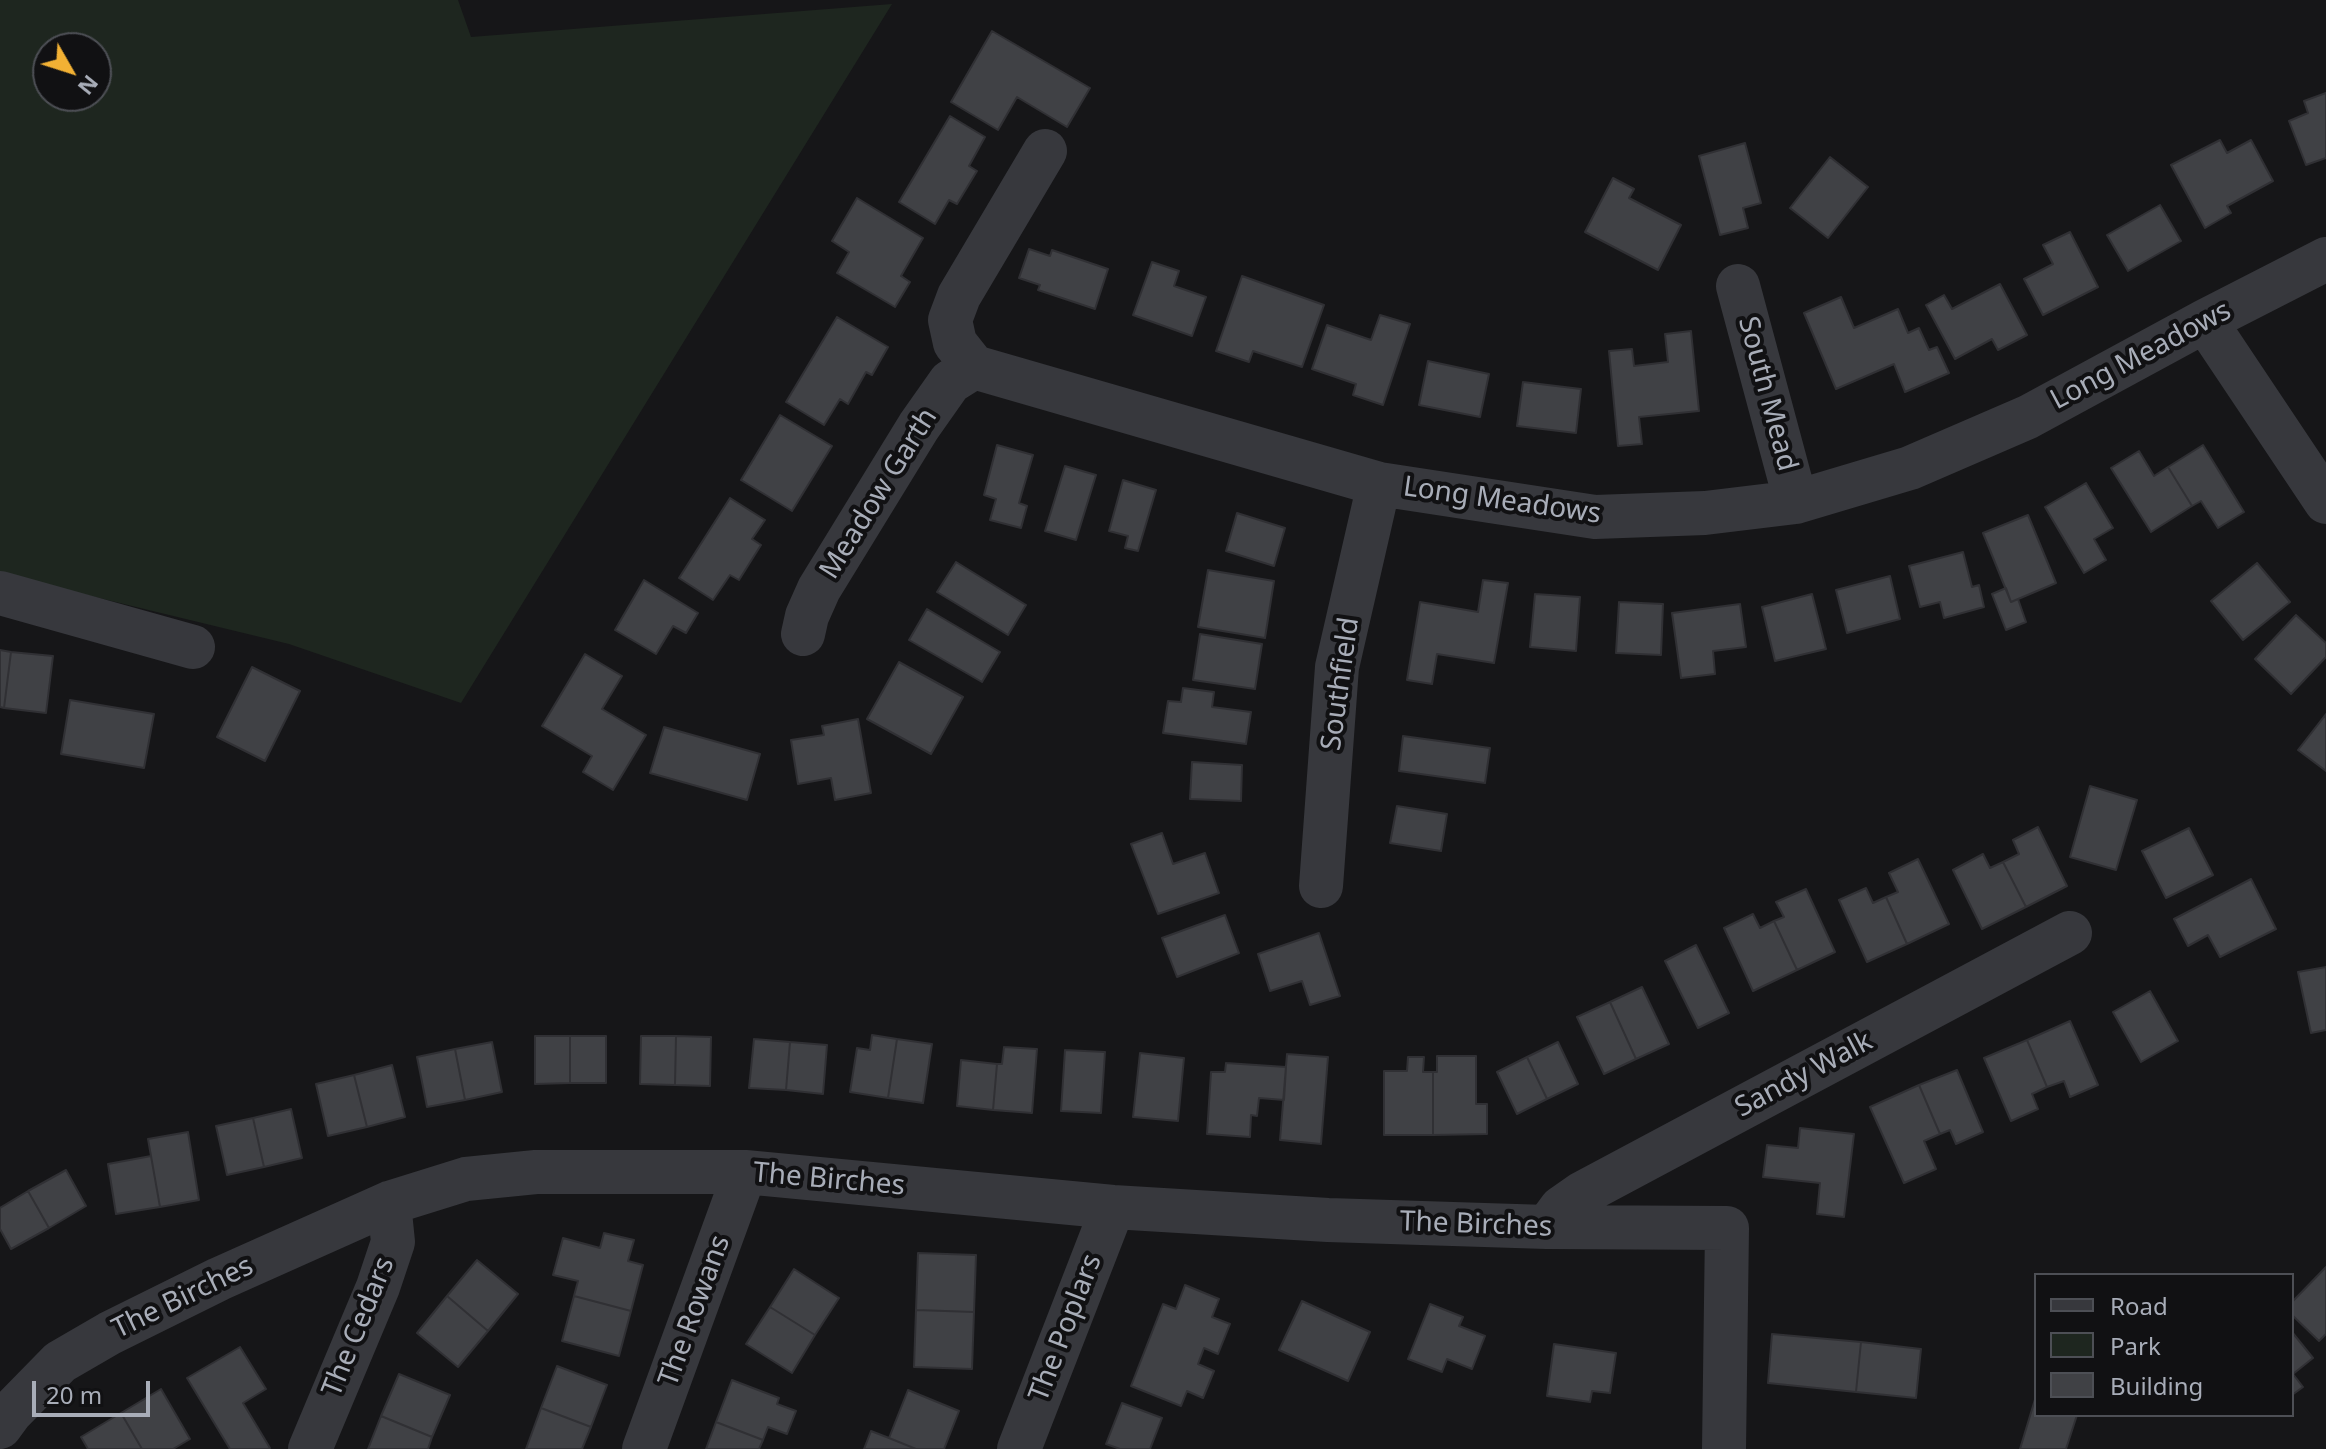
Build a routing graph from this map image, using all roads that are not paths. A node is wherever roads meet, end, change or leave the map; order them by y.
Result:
1 (1045, 151) dead end
2 (2326, 259) edge
3 (1738, 286) dead end
4 (2205, 321) junction
5 (974, 367) junction
6 (1379, 484) junction
7 (1796, 502) junction
8 (2326, 502) edge
9 (0, 593) edge
10 (803, 634) dead end
11 (193, 647) dead end
12 (1321, 886) dead end
13 (2070, 933) dead end
14 (745, 1172) junction
15 (389, 1203) junction
16 (1113, 1207) junction
17 (1547, 1227) junction
18 (0, 1427) edge
19 (310, 1449) edge
20 (644, 1449) edge
21 (1019, 1449) edge
22 (1724, 1449) edge

1 - 5 street
2 - 4 street, Long Meadows
3 - 7 street, South Mead
4 - 7 street, Long Meadows
4 - 8 street
5 - 6 street, Long Meadows
5 - 10 street, Meadow Garth
6 - 7 street, Long Meadows
6 - 12 street, Southfield
9 - 11 street
13 - 17 street, Sandy Walk
14 - 15 street, The Birches
14 - 16 street, The Birches
14 - 20 street, The Rowans
15 - 18 street, The Birches
15 - 19 street, The Cedars
16 - 17 street, The Birches
16 - 21 street, The Poplars
17 - 22 street, The Birches

